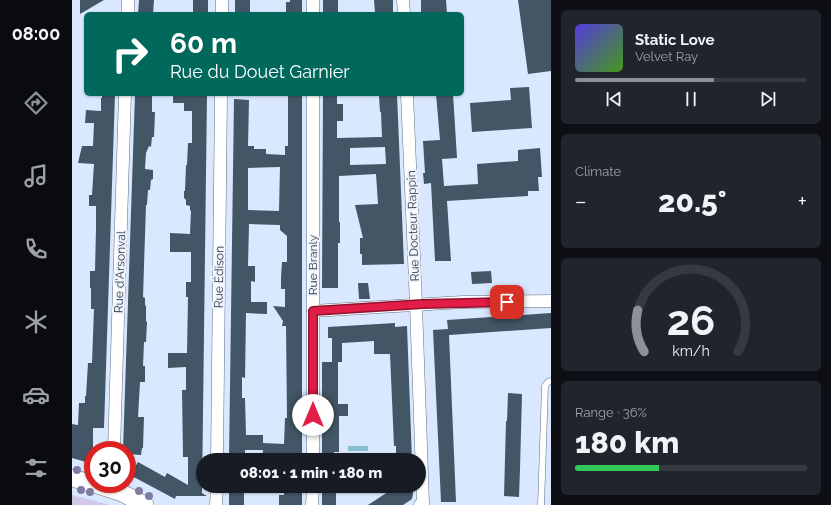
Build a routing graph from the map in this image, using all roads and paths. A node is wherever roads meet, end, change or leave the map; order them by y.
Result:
1 (128, 0) edge
2 (222, 0) edge
3 (313, 0) edge
4 (403, 0) edge
5 (128, 12) edge
6 (222, 12) edge
7 (313, 12) edge
8 (404, 12) edge
9 (125, 96) edge
10 (221, 96) edge
11 (313, 96) edge
12 (407, 96) edge
13 (551, 301) edge
14 (416, 305) junction
15 (313, 311) junction
16 (551, 381) edge
17 (114, 441) edge
18 (217, 453) edge
19 (313, 453) edge
20 (72, 478) edge
21 (84, 481) edge
22 (122, 493) edge
23 (217, 493) edge
24 (312, 493) edge
25 (423, 504) edge
26 (145, 505) edge
27 (216, 505) edge
28 (312, 505) edge
29 (541, 505) edge

1 - 5 street
2 - 6 street
3 - 7 street
4 - 8 street
9 - 17 street, Rue d'Arsonval
10 - 18 street, Rue Édison
11 - 15 street, Rue Branly
12 - 14 street, Rue Docteur Rappin
13 - 14 street
14 - 15 street
14 - 25 street, Rue Docteur Rappin
15 - 19 street, Rue Branly
16 - 29 lane
20 - 21 street
22 - 26 street
23 - 27 street
24 - 28 street

